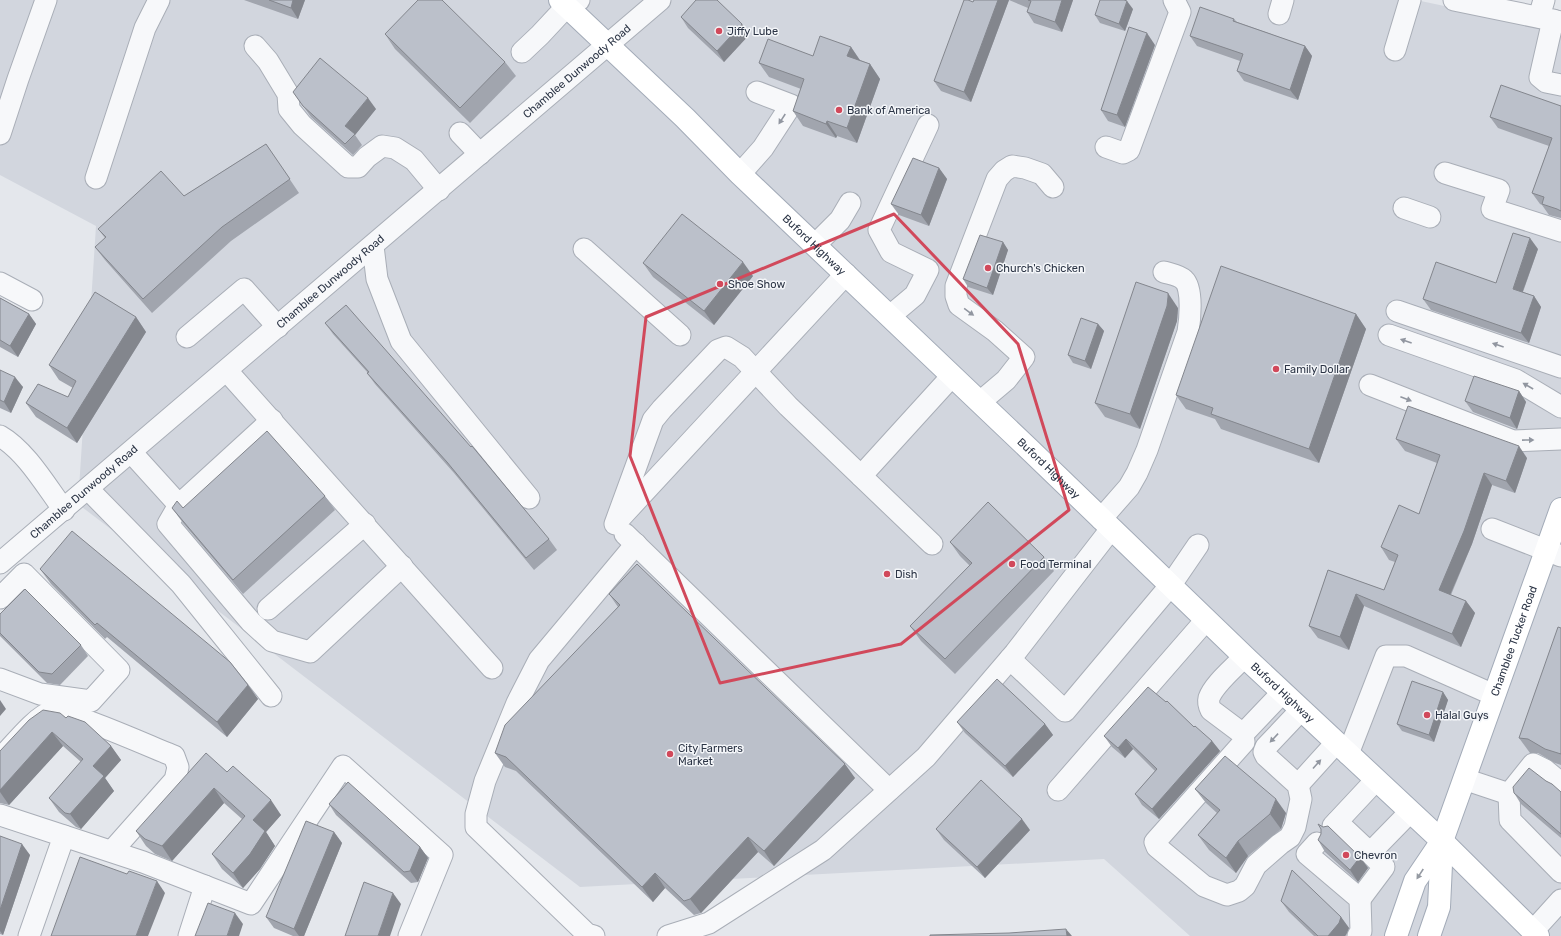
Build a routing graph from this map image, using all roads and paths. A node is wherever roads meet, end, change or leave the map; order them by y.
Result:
1 (46, 0) edge
2 (159, 0) edge
3 (660, 0) edge
4 (1174, 0) edge
5 (1410, 0) edge
6 (1454, 0) edge
7 (569, 2) edge
8 (1549, 15) edge
9 (608, 45) junction
10 (255, 46) dead end
11 (1395, 50) dead end
12 (522, 52) dead end
13 (1561, 85) edge
14 (757, 92) dead end
15 (928, 125) dead end
16 (460, 133) dead end
17 (0, 134) edge
18 (1106, 147) dead end
19 (480, 154) junction
20 (1445, 173) dead end
21 (740, 174) junction
22 (96, 178) dead end
23 (1053, 187) dead end
24 (439, 190) junction
25 (850, 202) dead end
26 (1404, 208) dead end
27 (1430, 217) dead end
28 (1561, 231) edge
29 (815, 245) junction
30 (373, 246) junction
31 (584, 249) dead end
32 (1164, 272) dead end
33 (846, 274) junction
34 (0, 283) edge
35 (32, 300) dead end
36 (1397, 311) dead end
37 (890, 316) junction
38 (278, 327) junction
39 (680, 335) dead end
40 (1389, 335) dead end
41 (187, 337) dead end
42 (1561, 367) edge
43 (227, 371) junction
44 (757, 372) junction
45 (952, 376) junction
46 (1370, 384) dead end
47 (980, 402) junction
48 (1561, 407) edge
49 (272, 420) junction
50 (0, 436) edge
51 (1561, 439) edge
52 (131, 452) junction
53 (861, 476) junction
54 (88, 489) junction
55 (529, 498) dead end
56 (179, 505) junction
57 (1561, 509) edge
58 (64, 510) junction
59 (365, 524) junction
60 (615, 524) junction
61 (1106, 524) junction
62 (1492, 530) dead end
63 (636, 544) junction
64 (932, 544) dead end
65 (1198, 545) dead end
66 (1554, 553) edge
67 (0, 563) edge
68 (402, 566) junction
69 (1170, 586) junction
70 (2, 591) edge
71 (268, 609) dead end
72 (1206, 620) junction
73 (1244, 657) junction
74 (1010, 659) junction
75 (492, 668) dead end
76 (0, 679) edge
77 (1282, 692) junction
78 (1494, 695) junction
79 (272, 696) dead end
80 (1301, 710) junction
81 (1243, 734) junction
82 (1342, 748) junction
83 (0, 759) edge
84 (1464, 779) junction
85 (1376, 780) junction
86 (1561, 783) edge
87 (1298, 785) junction
88 (889, 790) junction
89 (1058, 790) dead end
90 (1509, 794) junction
91 (1410, 812) junction
92 (0, 815) edge
93 (64, 836) junction
94 (1442, 842) junction
95 (112, 851) junction
96 (1366, 852) junction
97 (1322, 855) edge
98 (1561, 872) edge
99 (205, 886) junction
100 (1360, 899) junction
101 (1561, 900) edge
102 (1535, 934) edge
103 (29, 936) edge
104 (189, 936) edge
105 (409, 936) edge
106 (594, 936) edge
107 (668, 936) edge
108 (1358, 936) edge
109 (1396, 936) edge
110 (1429, 936) edge

1 - 17 street
2 - 22 street
3 - 9 street, Chamblee Dunwoody Road
4 - 18 street
5 - 11 street
6 - 8 street
7 - 9 main road, Buford Highway
7 - 12 street
8 - 13 street
9 - 19 street, Chamblee Dunwoody Road
9 - 21 main road, Buford Highway
10 - 24 street
14 -> 21 street
15 - 37 street
16 - 19 street
19 - 24 street, Chamblee Dunwoody Road
20 - 28 street
21 - 29 main road, Buford Highway
23 -> 47 street
24 - 30 street, Chamblee Dunwoody Road
25 - 29 street
26 - 27 street
29 - 33 main road, Buford Highway
30 - 38 street, Chamblee Dunwoody Road
30 - 55 street
31 - 39 street
32 - 61 street
33 - 37 main road, Buford Highway
33 - 44 street
34 - 35 street
42 -> 36 street
37 - 45 main road, Buford Highway
38 - 41 street
38 - 43 street, Chamblee Dunwoody Road
48 -> 40 street
43 - 49 street
43 - 52 street, Chamblee Dunwoody Road
44 - 53 street
44 - 60 street
44 - 60 street
45 - 47 main road, Buford Highway
45 - 53 street
46 -> 51 street
47 - 61 main road, Buford Highway
49 - 56 street
49 - 59 street
50 - 58 street
52 - 54 street, Chamblee Dunwoody Road
52 - 56 street
53 - 64 street
54 - 58 street, Chamblee Dunwoody Road
54 - 79 street
56 - 68 street
57 - 66 main road, Chamblee Tucker Road
58 - 67 street, Chamblee Dunwoody Road
59 - 68 street
59 - 71 street
60 - 63 street
61 - 69 main road, Buford Highway
61 - 74 street
62 - 66 street
63 - 88 street
63 - 106 street
65 - 69 street
66 - 78 main road, Chamblee Tucker Road
68 - 75 street
69 - 72 main road, Buford Highway
69 - 74 street
70 - 76 street
72 - 73 main road, Buford Highway
72 - 89 street
73 - 77 main road, Buford Highway
73 - 81 street
74 - 88 street
77 - 80 main road, Buford Highway
77 - 81 street
78 - 82 street
78 - 84 main road, Chamblee Tucker Road
80 - 82 main road, Buford Highway
80 -> 87 street
81 - 87 street
82 - 85 main road, Buford Highway
87 -> 82 street
83 - 95 street
84 - 90 street
84 - 94 main road, Chamblee Tucker Road
85 - 91 main road, Buford Highway
85 - 96 street
86 - 90 street
88 - 107 street
90 - 98 street
91 - 94 main road, Buford Highway
91 - 96 street
92 - 93 street
93 - 95 street
93 - 103 street
94 - 102 main road, Buford Highway
94 -> 109 main road, Chamblee Tucker Road
94 - 110 main road, Chamblee Tucker Road
95 - 99 street
96 - 100 street
97 - 100 street
99 - 104 street
99 - 105 street
100 - 108 street
101 - 102 street

